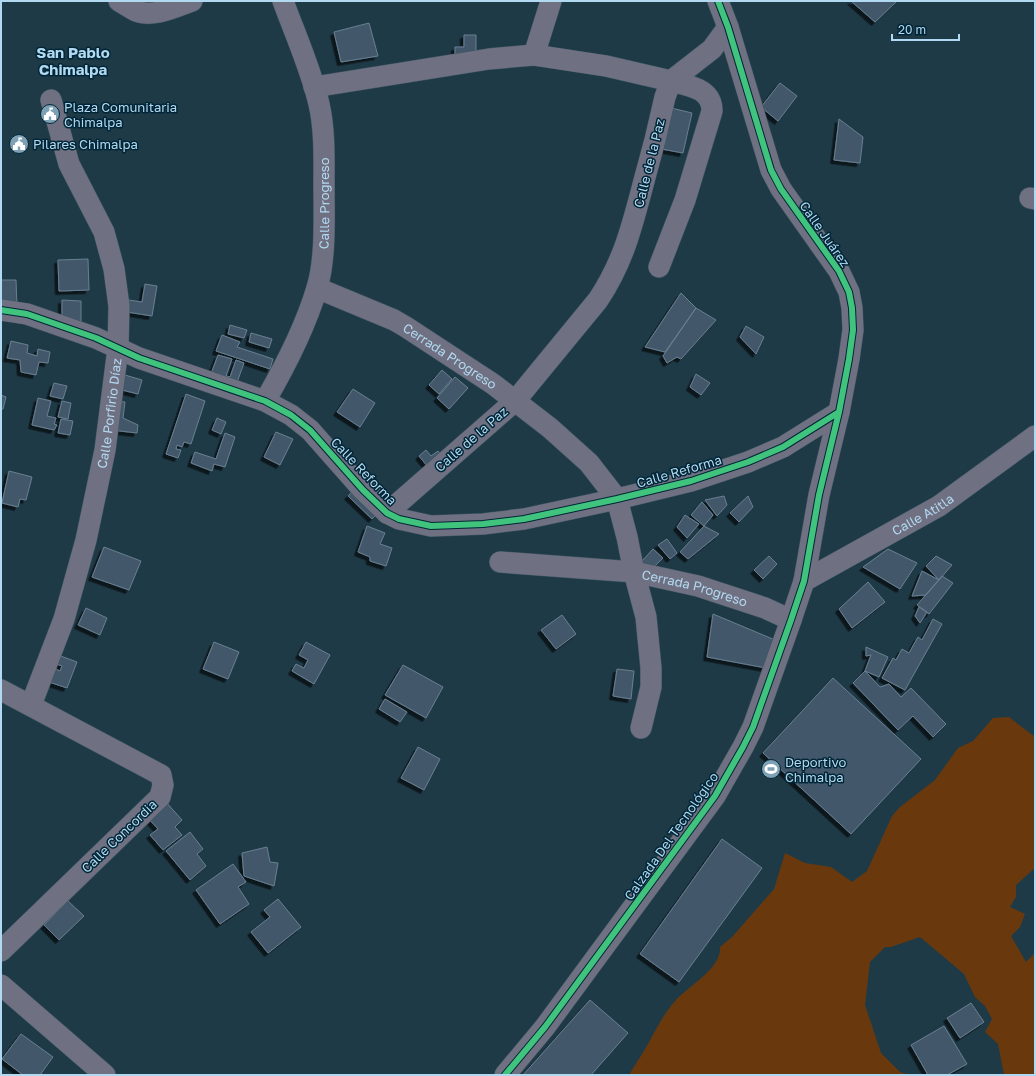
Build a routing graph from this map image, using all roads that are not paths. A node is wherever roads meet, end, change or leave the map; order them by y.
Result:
1 (119, 1) edge
2 (192, 1) edge
3 (283, 1) edge
4 (551, 1) edge
5 (718, 1) edge
6 (728, 27) junction
7 (534, 55) junction
8 (671, 81) junction
9 (314, 87) junction
10 (51, 100) dead end
11 (659, 267) dead end
12 (317, 288) junction
13 (1, 310) edge
14 (118, 348) junction
15 (265, 401) junction
16 (515, 401) junction
17 (839, 412) junction
18 (1035, 436) edge
19 (617, 499) junction
20 (387, 513) junction
21 (500, 562) dead end
22 (634, 572) junction
23 (804, 581) junction
24 (791, 620) junction
25 (1, 690) edge
26 (31, 705) junction
27 (641, 728) dead end
28 (1, 951) edge
29 (1, 985) edge
30 (105, 1075) edge
31 (505, 1075) edge

1 - 2 street
3 - 9 street, Calle Progreso
4 - 7 street
5 - 6 street, Calle Juárez
6 - 8 street
6 - 17 street, Calle Juárez
7 - 8 street
7 - 9 street
8 - 11 street
8 - 16 street, Calle de la Paz
9 - 12 street, Calle Progreso
10 - 14 street, Calle Porfirio Díaz
12 - 15 street, Calle Progreso
12 - 16 street, Cerrada Progreso
13 - 14 street, Calle Reforma
14 - 15 street, Calle Reforma
14 - 26 street, Calle Porfirio Díaz
15 - 20 street, Calle Reforma
16 - 19 street, Cerrada Progreso
16 - 20 street, Calle de la Paz
17 - 19 street, Calle Reforma
17 - 23 street, Calle Juárez
18 - 23 street, Calle Atitla
19 - 20 street, Calle Reforma
19 - 22 street, Cerrada Progreso
21 - 22 street
22 - 24 street, Cerrada Progreso
22 - 27 street
23 - 24 street, Calzada Del Tecnológico
24 - 31 street, Calzada Del Tecnológico
25 - 26 street, Calle Concordia
26 - 28 street, Calle Concordia
29 - 30 street

